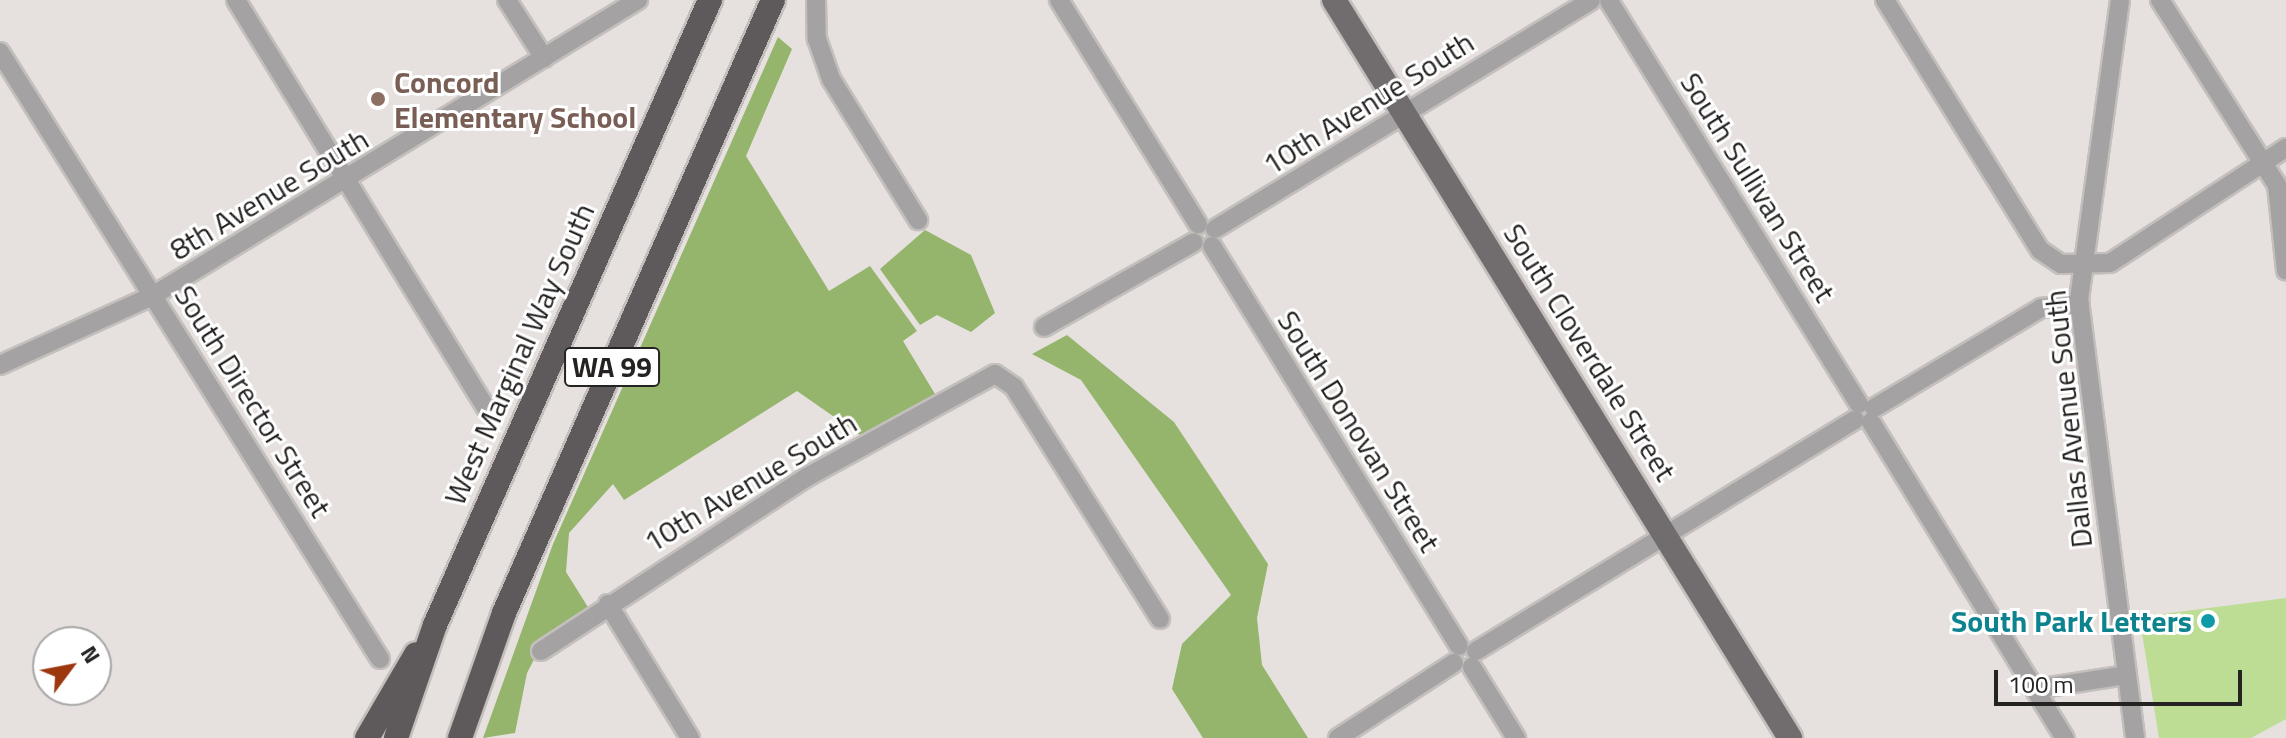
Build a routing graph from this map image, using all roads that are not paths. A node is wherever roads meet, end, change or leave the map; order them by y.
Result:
1 (236, 0) edge
2 (507, 0) edge
3 (638, 0) edge
4 (710, 0) edge
5 (773, 0) edge
6 (816, 0) edge
7 (1059, 0) edge
8 (1334, 0) edge
9 (1593, 0) edge
10 (1610, 0) edge
11 (1885, 0) edge
12 (2120, 0) edge
13 (2160, 0) edge
14 (0, 52) edge
15 (544, 58) junction
16 (1405, 114) junction
17 (2286, 148) edge
18 (2262, 163) junction
19 (346, 180) junction
20 (2281, 189) edge
21 (918, 220) dead end
22 (1205, 235) junction
23 (2081, 266) junction
24 (2286, 271) edge
25 (154, 295) junction
26 (2080, 304) junction
27 (1044, 327) dead end
28 (0, 365) edge
29 (486, 408) dead end
30 (1865, 413) junction
31 (1665, 535) junction
32 (608, 604) junction
33 (1160, 619) dead end
34 (435, 625) junction
35 (541, 651) dead end
36 (1465, 657) junction
37 (380, 659) dead end
38 (2126, 675) junction
39 (2036, 689) junction
40 (367, 738) edge
41 (396, 738) edge
42 (460, 738) edge
43 (690, 738) edge
44 (1338, 738) edge
45 (1516, 738) edge
46 (1790, 738) edge
47 (2065, 738) edge
48 (2135, 738) edge

1 - 19 street
2 - 15 street
3 - 15 street, 8th Avenue South
4 - 34 highway, West Marginal Way South / WA 99
5 - 42 highway, WA 99
6 - 21 street
7 - 22 street, South Donovan Street
8 - 16 main road, South Cloverdale Street
9 - 10 street
9 - 16 street, 10th Avenue South
10 - 30 street, South Sullivan Street
11 - 23 street
12 - 23 street, Dallas Avenue South
13 - 18 street
14 - 25 street, South Director Street
15 - 19 street, 8th Avenue South
16 - 22 street, 10th Avenue South
16 - 31 main road, South Cloverdale Street
17 - 18 street
18 - 20 street
18 - 23 street
19 - 25 street, 8th Avenue South
19 - 29 street
20 - 24 street
22 - 27 street, 10th Avenue South
22 - 36 street, South Donovan Street
23 - 26 street, Dallas Avenue South
25 - 28 street, 8th Avenue South
25 - 37 street, South Director Street
26 - 30 street
26 - 38 street, Dallas Avenue South
30 - 31 street
30 - 39 street, South Sullivan Street
31 - 36 street
31 - 46 main road, South Cloverdale Street
32 - 33 street, 10th Avenue South
32 - 35 street, 10th Avenue South
32 - 43 street
34 - 40 highway
34 - 41 highway, West Marginal Way South / WA 99
36 - 44 street
36 - 45 street, South Donovan Street
38 - 39 street
38 - 48 street, Dallas Avenue South
39 - 47 street, South Sullivan Street

